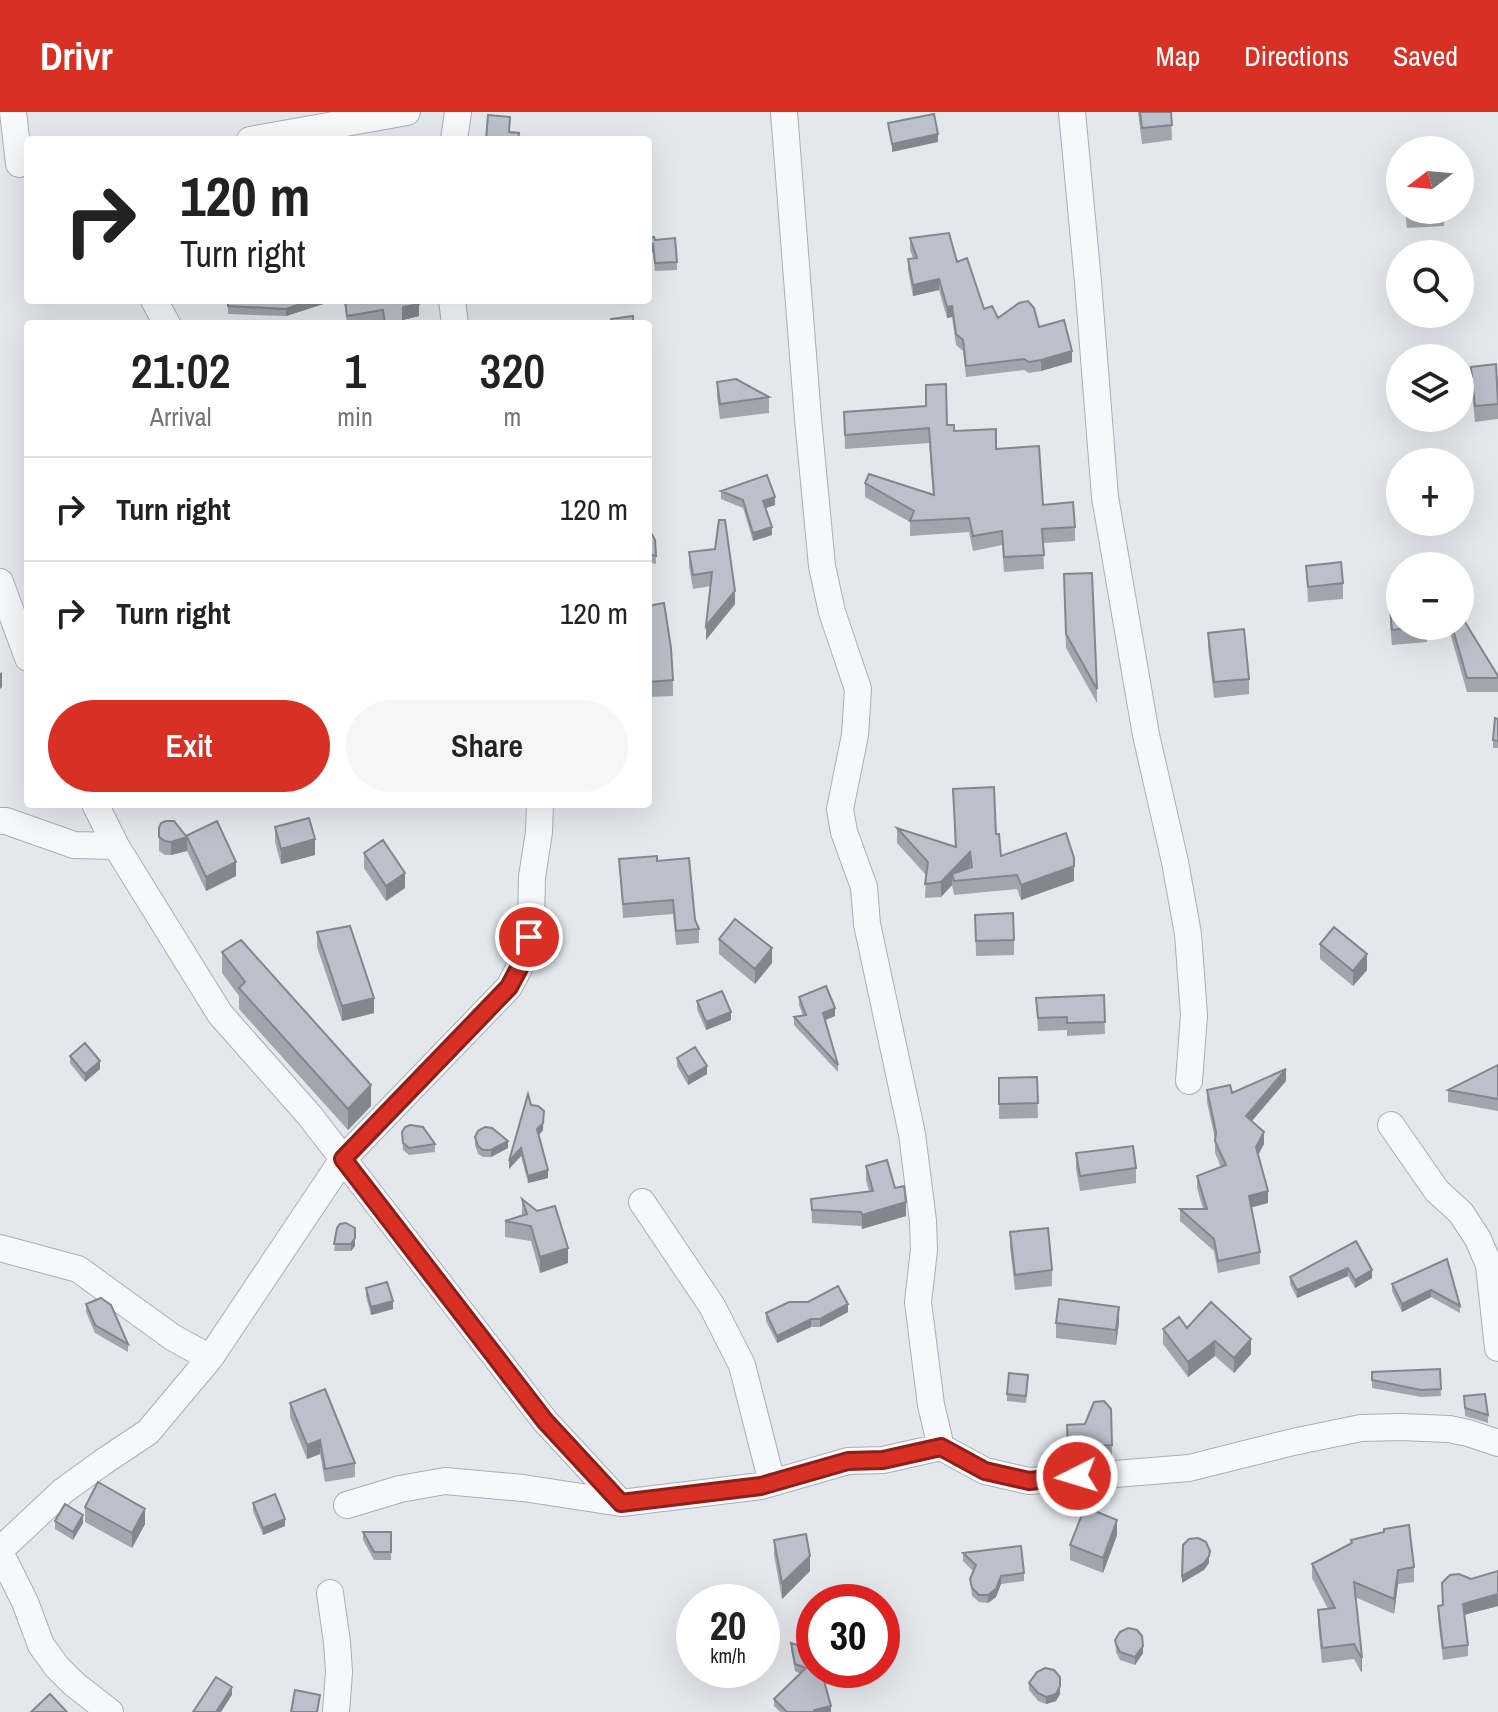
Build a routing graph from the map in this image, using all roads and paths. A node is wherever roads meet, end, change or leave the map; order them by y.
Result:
1 (13, 112) edge
2 (407, 112) edge
3 (458, 112) edge
4 (784, 112) edge
5 (1072, 112) edge
6 (272, 136) edge
7 (455, 136) edge
8 (16, 165) edge
9 (0, 582) edge
10 (24, 647) edge
11 (97, 808) edge
12 (540, 808) edge
13 (0, 821) edge
14 (116, 846) junction
15 (1189, 1081) dead end
16 (1391, 1125) dead end
17 (343, 1159) junction
18 (642, 1202) dead end
19 (0, 1248) edge
20 (1498, 1348) edge
21 (210, 1358) junction
22 (1498, 1443) edge
23 (941, 1447) junction
24 (772, 1483) junction
25 (621, 1503) junction
26 (347, 1505) dead end
27 (0, 1551) edge
28 (330, 1593) dead end
29 (110, 1712) edge
30 (336, 1712) edge

1 - 8 street
2 - 6 street
3 - 7 street
4 - 23 street
5 - 15 street
9 - 10 street
11 - 14 street
12 - 17 street
13 - 14 street
14 - 17 street
16 - 20 street
17 - 21 street
17 - 25 street
18 - 24 street
19 - 21 street
21 - 27 street
22 - 23 street
23 - 24 street
24 - 25 street
25 - 26 street
27 - 29 street
28 - 30 street

